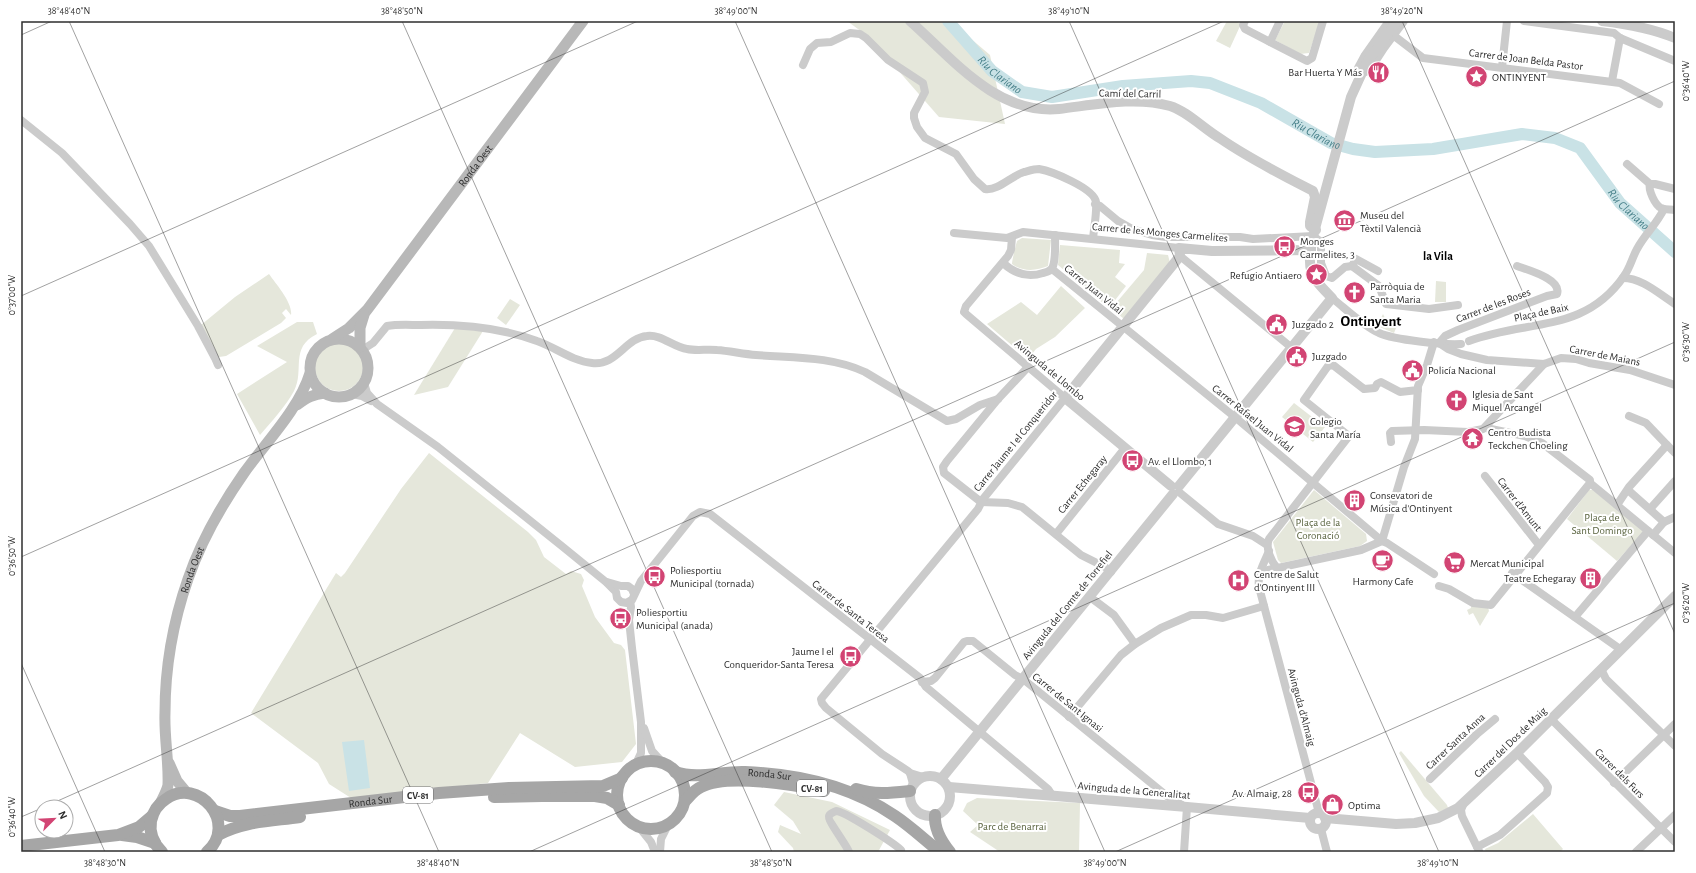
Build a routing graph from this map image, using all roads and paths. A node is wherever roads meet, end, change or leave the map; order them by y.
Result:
1 (584, 21) edge
2 (910, 21) edge
3 (1280, 21) edge
4 (1323, 21) edge
5 (1396, 21) edge
6 (1508, 21) edge
7 (1524, 21) edge
8 (1602, 21) edge
9 (1244, 23) edge
10 (1634, 23) edge
11 (1394, 35) junction
12 (1620, 38) junction
13 (1675, 38) edge
14 (1270, 42) junction
15 (1675, 61) edge
16 (803, 65) dead end
17 (1502, 67) junction
18 (1359, 76) junction
19 (1612, 81) junction
20 (1658, 104) dead end
21 (21, 120) edge
22 (1627, 164) dead end
23 (1650, 184) junction
24 (1675, 189) edge
25 (1095, 204) junction
26 (1675, 210) edge
27 (1663, 212) junction
28 (954, 233) dead end
29 (1315, 233) junction
30 (1055, 235) junction
31 (1012, 237) junction
32 (1093, 239) junction
33 (1311, 250) junction
34 (1180, 252) junction
35 (1003, 263) junction
36 (1352, 266) junction
37 (1517, 266) dead end
38 (1052, 269) junction
39 (1623, 278) junction
40 (1373, 282) junction
41 (1332, 298) junction
42 (1675, 304) edge
43 (1458, 305) dead end
44 (367, 310) junction
45 (1123, 327) junction
46 (332, 339) junction
47 (1469, 341) dead end
48 (1436, 342) junction
49 (1461, 344) dead end
50 (1292, 348) junction
51 (361, 349) junction
52 (1544, 364) junction
53 (218, 365) dead end
54 (1028, 367) junction
55 (310, 373) junction
56 (364, 383) junction
57 (1675, 385) edge
58 (1418, 390) junction
59 (325, 393) junction
60 (352, 394) junction
61 (1065, 398) junction
62 (998, 399) junction
63 (377, 404) junction
64 (294, 408) junction
65 (1629, 416) dead end
66 (1236, 418) junction
67 (1486, 428) junction
68 (1416, 430) junction
69 (1391, 442) dead end
70 (1667, 445) junction
71 (1125, 448) junction
72 (1675, 453) edge
73 (1485, 476) dead end
74 (1312, 481) junction
75 (1675, 481) edge
76 (1590, 483) junction
77 (1176, 489) junction
78 (1628, 490) junction
79 (981, 502) junction
80 (1616, 505) junction
81 (1650, 509) junction
82 (1675, 517) edge
83 (1664, 522) junction
84 (1368, 529) junction
85 (1651, 533) junction
86 (1056, 534) junction
87 (1382, 541) junction
88 (1538, 545) junction
89 (1371, 546) junction
90 (1268, 548) junction
91 (1675, 553) edge
92 (1277, 568) junction
93 (1111, 572) junction
94 (1260, 573) junction
95 (1434, 574) dead end
96 (1514, 574) junction
97 (641, 581) junction
98 (1439, 586) dead end
99 (622, 588) junction
100 (1675, 596) edge
101 (1090, 597) junction
102 (629, 600) junction
103 (1264, 606) junction
104 (1575, 617) junction
105 (869, 640) junction
106 (1134, 644) junction
107 (1620, 649) junction
108 (1601, 669) junction
109 (1023, 679) junction
110 (922, 682) junction
111 (1069, 717) junction
112 (1495, 719) dead end
113 (1551, 719) junction
114 (641, 722) junction
115 (1675, 724) edge
116 (980, 732) junction
117 (1664, 734) junction
118 (1675, 746) edge
119 (1517, 753) junction
120 (167, 758) junction
121 (662, 764) junction
122 (635, 766) junction
123 (675, 772) junction
124 (910, 773) junction
125 (941, 775) junction
126 (923, 777) junction
127 (622, 778) junction
128 (804, 778) junction
129 (1430, 780) dead end
130 (1614, 783) junction
131 (912, 787) junction
132 (952, 790) junction
133 (187, 793) junction
134 (1052, 795) junction
135 (161, 802) junction
136 (685, 802) junction
137 (619, 805) junction
138 (1186, 806) junction
139 (215, 811) junction
140 (1457, 814) junction
141 (935, 815) junction
142 (1675, 815) edge
143 (152, 816) junction
144 (1318, 816) junction
145 (668, 825) junction
146 (639, 827) junction
147 (1661, 828) junction
148 (1321, 829) junction
149 (118, 835) junction
150 (218, 835) junction
151 (1675, 842) edge
152 (21, 846) edge
153 (158, 848) edge
154 (901, 850) dead end
155 (1478, 850) edge
156 (207, 852) edge
157 (655, 852) edge
158 (660, 852) edge
159 (849, 852) edge
160 (928, 852) edge
161 (940, 852) edge
162 (950, 852) edge
163 (1184, 852) edge
164 (1327, 852) edge
165 (1636, 852) edge

1 - 44 main road, Ronda Oest
2 - 29 street, Camí del Carril
3 - 14 street
4 - 14 street
5 - 11 street
5 - 18 street
6 - 17 street
7 - 12 street
8 - 10 street
9 - 14 street
10 - 13 street
11 - 17 street, Carrer de Joan Belda Pastor
11 - 18 street
12 - 15 street
12 - 19 street
16 - 25 street, Carrer de les Monges Carmelites
17 - 19 street, Carrer de Joan Belda Pastor
18 - 29 street
19 - 20 street, Carrer de Joan Belda Pastor
21 - 53 street
22 - 23 street
23 - 24 street
23 - 27 street
25 - 29 street, Carrer de les Monges Carmelites
25 - 32 street
26 - 27 street
27 - 39 street, Plaça de Baix
28 - 31 street, Carrer de les Monges Carmelites
29 - 33 street
29 - 36 street
30 - 31 street, Carrer de les Monges Carmelites
30 - 32 street, Carrer de les Monges Carmelites
30 - 38 street
31 - 35 street, Avinguda de Llombo
32 - 34 street, Carrer de les Monges Carmelites
33 - 34 street, Carrer de les Monges Carmelites
33 - 41 street
34 - 45 street, Carrer Jaume I el Conqueridor
34 - 50 street
35 - 38 street
35 - 54 street, Avinguda de Llombo
36 - 40 street
36 - 40 street
37 - 48 street, Carrer de les Roses
38 - 45 street, Carrer Juan Vidal
39 - 42 street
39 - 47 street, Plaça de Baix
40 - 43 street
41 - 48 street
41 - 50 street, Avinguda del Comte de Torrefiel
44 - 46 main road, Ronda Oest
44 - 51 main road, Ronda Oest
45 - 61 street, Carrer Jaume I el Conqueridor
45 - 66 street, Carrer Rafael Juan Vidal
46 - 51 main road
46 - 55 main road
48 - 49 street
48 - 52 street, Carrer de Maians
48 - 58 street
50 - 66 street, Avinguda del Comte de Torrefiel
51 - 56 main road
51 - 62 street
52 - 57 street, Carrer de Maians
52 - 67 street
54 - 61 street, Avinguda de Llombo
54 - 62 street
55 - 59 main road
55 - 64 main road, Ronda Oest
56 - 60 main road
56 - 63 street
58 - 68 street
58 - 74 street
59 - 60 main road
59 - 64 main road, Ronda Oest
60 - 63 street
61 - 71 street, Avinguda de Llombo
61 - 79 street, Carrer Jaume I el Conqueridor
62 - 79 street
63 - 99 street
64 - 120 main road, Ronda Oest
65 - 70 street
66 - 74 street, Carrer Rafael Juan Vidal
66 - 77 street, Avinguda del Comte de Torrefiel
67 - 68 street
67 - 76 street
68 - 69 street
68 - 87 street
70 - 72 street
70 - 78 street
71 - 77 street, Avinguda de Llombo
71 - 86 street, Carrer Echegaray
73 - 88 street, Carrer d'Amunt
74 - 84 street, Carrer Rafael Juan Vidal
74 - 90 street
75 - 81 street
76 - 80 street
76 - 88 street
77 - 90 street
77 - 93 street, Avinguda del Comte de Torrefiel
78 - 80 street
78 - 81 street
79 - 86 street
79 - 105 street, Carrer Jaume I el Conqueridor
80 - 85 street
81 - 83 street
82 - 83 street
83 - 85 street
84 - 87 street, Carrer Rafael Juan Vidal
84 - 89 street
85 - 91 street
85 - 104 street
86 - 93 street
87 - 89 street
87 - 95 street, Carrer Rafael Juan Vidal
88 - 96 street
89 - 92 street
90 - 92 street
90 - 94 street
92 - 94 street
93 - 101 street, Avinguda del Comte de Torrefiel
94 - 103 street, Avinguda d'Almaig
96 - 98 street
96 - 104 street
97 - 99 street
97 - 102 street, Carrer de Santa Teresa
97 - 105 street, Carrer de Santa Teresa
99 - 102 street
99 - 102 street
100 - 107 street, Carrer del Dos de Maig
101 - 106 street
101 - 109 street, Avinguda del Comte de Torrefiel
102 - 114 street, Carrer de Santa Teresa
103 - 106 street
103 - 144 street, Avinguda d'Almaig
104 - 107 street
105 - 110 street, Carrer de Santa Teresa
105 - 124 street, Carrer Jaume I el Conqueridor
106 - 111 street
107 - 108 street, Carrer del Dos de Maig
108 - 113 street, Carrer del Dos de Maig
108 - 117 street
109 - 110 street, Carrer de Sant Ignasi
109 - 111 street, Carrer de Sant Ignasi
109 - 116 street, Avinguda del Comte de Torrefiel
110 - 116 street, Carrer de Santa Teresa
111 - 138 street, Carrer de Sant Ignasi
112 - 129 street, Carrer Santa Anna
113 - 119 street, Carrer del Dos de Maig
113 - 130 street, Carrer dels Furs
114 - 121 street, Carrer de Santa Teresa
114 - 122 street, Carrer de Santa Teresa
115 - 117 street
116 - 125 street, Avinguda del Comte de Torrefiel
116 - 134 street, Carrer de Santa Teresa
117 - 118 street
117 - 130 street
119 - 140 street, Carrer del Dos de Maig
119 - 155 street
120 - 133 main road, Ronda Oest
120 - 135 main road, Ronda Oest
121 - 122 main road
121 - 123 main road, CV-81
122 - 127 main road, CV-81
123 - 128 main road, Ronda Sur / CV-81
123 - 136 main road
124 - 126 street
124 - 131 street
125 - 126 street
125 - 132 street
126 - 131 street
127 - 137 main road
127 - 139 main road, Ronda Sur / CV-81
128 - 131 main road
128 - 161 main road, Ronda Sur / CV-81
130 - 147 street, Carrer dels Furs
131 - 141 street
132 - 134 street, Avinguda de la Generalitat
132 - 141 street
133 - 135 main road
133 - 139 main road, CV-81
134 - 138 street, Avinguda de la Generalitat
135 - 143 main road
136 - 145 main road, CV-81
136 - 160 main road, Ronda Sur / CV-81
137 - 146 main road, CV-81
137 - 150 main road, Ronda Sur / CV-81
138 - 144 street, Avinguda de la Generalitat
138 - 163 street
139 - 150 main road
140 - 144 street, Carrer del Dos de Maig
140 - 155 street
141 - 162 main road
142 - 147 street
143 - 149 main road
143 - 153 main road
144 - 148 street
144 - 148 street
145 - 146 main road
145 - 158 street
146 - 157 street
147 - 151 street, Carrer dels Furs
147 - 165 street
148 - 164 street
149 - 152 main road
149 - 153 main road
150 - 156 main road
154 - 159 street

